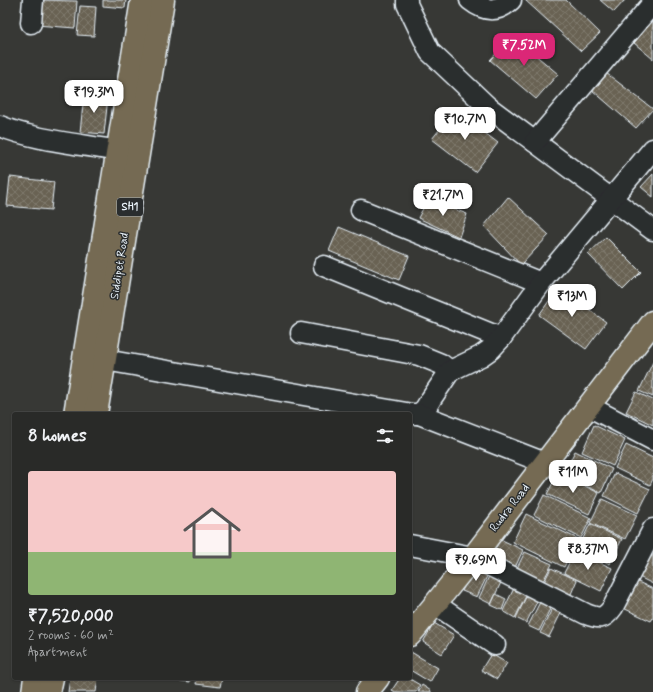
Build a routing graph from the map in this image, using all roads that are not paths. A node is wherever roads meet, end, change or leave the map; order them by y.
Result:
1 (33, 0) edge
2 (142, 0) edge
3 (163, 0) edge
4 (407, 0) edge
5 (470, 0) edge
6 (511, 0) edge
7 (653, 3) edge
8 (31, 23) dead end
9 (0, 126) edge
10 (535, 142) junction
11 (653, 150) edge
12 (118, 151) junction
13 (612, 199) junction
14 (361, 210) dead end
15 (653, 230) edge
16 (324, 266) dead end
17 (541, 283) junction
18 (653, 322) edge
19 (301, 333) dead end
20 (501, 338) junction
21 (105, 360) junction
22 (450, 371) junction
23 (588, 406) junction
24 (75, 412) edge
25 (96, 412) edge
26 (401, 412) edge
27 (412, 414) edge
28 (419, 414) junction
29 (653, 440) edge
30 (545, 463) junction
31 (653, 529) edge
32 (412, 545) edge
33 (473, 557) junction
34 (434, 604) junction
35 (412, 632) edge
36 (495, 645) dead end
37 (35, 680) edge
38 (52, 680) edge
39 (376, 680) edge
40 (33, 692) edge
41 (50, 692) edge
42 (367, 692) edge

1 - 8 street
2 - 12 main road, Siddipet Road / SH1
3 - 21 main road, Siddipet Road / SH1
4 - 10 street
5 - 6 street
7 - 10 street
9 - 12 street
10 - 13 street
11 - 13 street
12 - 24 main road, Siddipet Road / SH1
13 - 15 street
13 - 17 street
14 - 17 street
16 - 20 street
17 - 20 street
18 - 23 main road, Rudra Road
19 - 22 street
20 - 22 street
21 - 25 main road, Siddipet Road / SH1
21 - 26 street
22 - 28 street
23 - 29 street
23 - 30 main road, Rudra Road
27 - 28 street
28 - 30 street
30 - 33 main road, Rudra Road
31 - 33 street
32 - 33 street
33 - 34 main road, Rudra Road
34 - 35 main road, Rudra Road
34 - 36 street
37 - 40 main road
38 - 41 main road
39 - 42 main road

